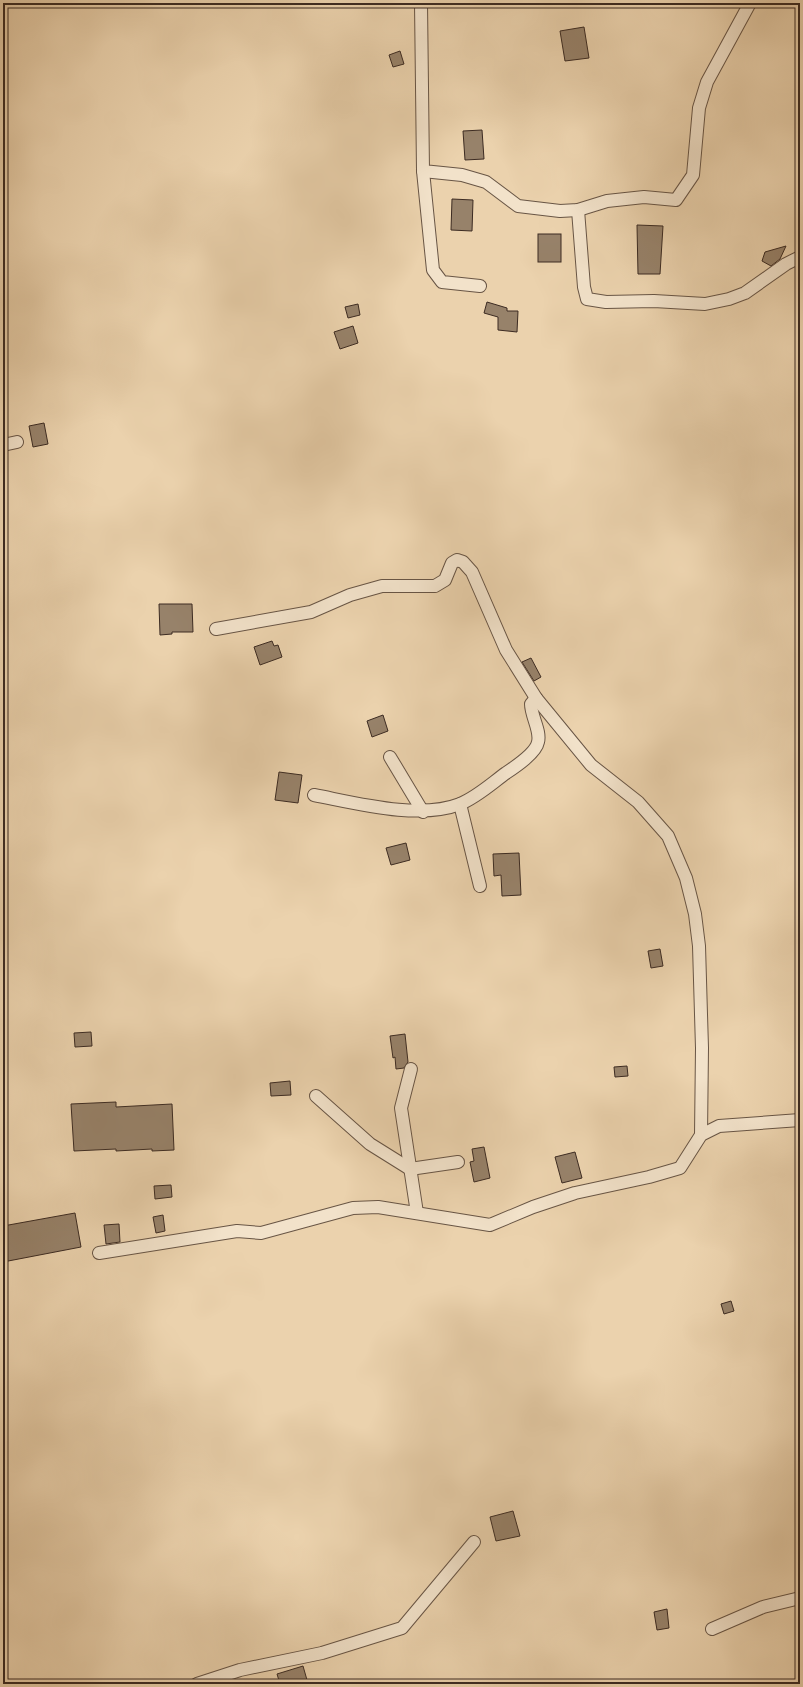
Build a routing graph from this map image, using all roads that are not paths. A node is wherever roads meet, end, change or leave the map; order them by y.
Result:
1 (420, 3) edge
2 (750, 3) edge
3 (423, 171) junction
4 (578, 210) junction
5 (800, 257) edge
6 (480, 286) dead end
7 (17, 442) dead end
8 (3, 445) edge
9 (216, 629) dead end
10 (536, 698) junction
11 (390, 757) dead end
12 (314, 795) dead end
13 (460, 804) junction
14 (423, 812) junction
15 (480, 886) dead end
16 (411, 1069) dead end
17 (316, 1096) dead end
18 (800, 1120) edge
19 (701, 1135) junction
20 (458, 1162) dead end
21 (410, 1169) junction
22 (417, 1213) junction
23 (99, 1253) dead end
24 (474, 1542) dead end
25 (800, 1598) edge
26 (712, 1629) dead end
27 (197, 1684) edge

1 - 3 street
2 - 4 street
3 - 4 street
3 - 6 street
4 - 5 street
7 - 8 street
9 - 10 street
10 - 13 street
10 - 19 street
11 - 14 street
12 - 14 street
13 - 14 street
13 - 15 street
16 - 21 street
17 - 21 street
18 - 19 street
19 - 22 street
20 - 21 street
21 - 22 street
22 - 23 street
24 - 27 street
25 - 26 street

